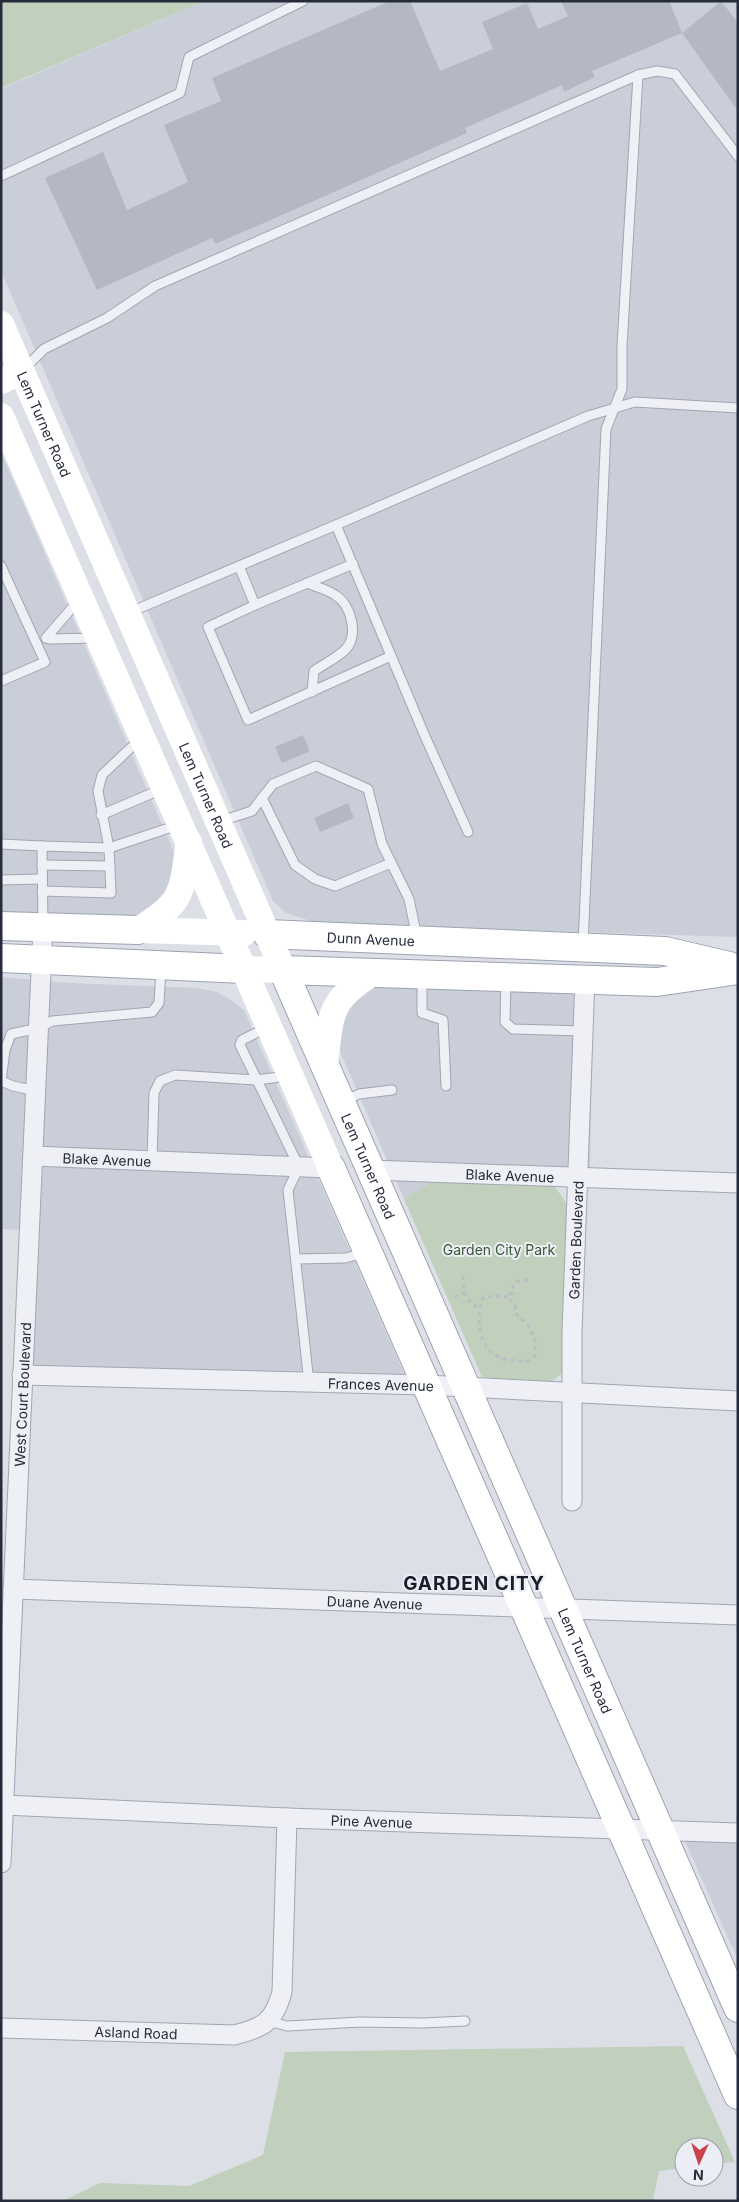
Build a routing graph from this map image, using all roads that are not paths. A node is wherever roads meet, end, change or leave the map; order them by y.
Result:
1 (303, 1) edge
2 (638, 75) junction
3 (738, 156) edge
4 (1, 176) edge
5 (1, 324) edge
6 (12, 376) edge
7 (738, 408) edge
8 (614, 409) junction
9 (1, 416) edge
10 (336, 525) junction
11 (353, 564) junction
12 (1, 566) edge
13 (239, 566) junction
14 (307, 583) junction
15 (81, 596) junction
16 (255, 605) junction
17 (127, 613) junction
18 (46, 638) junction
19 (100, 638) junction
20 (36, 641) junction
21 (391, 656) junction
22 (1, 681) edge
23 (312, 692) junction
24 (142, 737) junction
25 (164, 788) junction
26 (262, 798) junction
27 (101, 815) junction
28 (218, 822) junction
29 (468, 832) dead end
30 (185, 834) junction
31 (1, 844) edge
32 (42, 846) junction
33 (109, 848) junction
34 (391, 863) junction
35 (42, 865) junction
36 (110, 866) junction
37 (1, 880) edge
38 (42, 880) junction
39 (42, 891) junction
40 (1, 926) edge
41 (43, 927) junction
42 (138, 930) junction
43 (228, 933) junction
44 (267, 934) junction
45 (418, 940) junction
46 (583, 948) junction
47 (1, 958) edge
48 (41, 960) junction
49 (162, 966) junction
50 (244, 969) junction
51 (738, 969) edge
52 (283, 970) junction
53 (373, 973) junction
54 (422, 974) junction
55 (506, 977) junction
56 (585, 980) junction
57 (270, 1026) junction
58 (39, 1028) junction
59 (583, 1031) junction
60 (325, 1065) junction
61 (291, 1076) junction
62 (256, 1080) junction
63 (1, 1081) edge
64 (446, 1086) dead end
65 (392, 1090) dead end
66 (36, 1091) junction
67 (341, 1102) junction
68 (33, 1156) junction
69 (152, 1161) junction
70 (298, 1167) junction
71 (331, 1168) junction
72 (371, 1170) junction
73 (579, 1177) junction
74 (738, 1183) edge
75 (368, 1253) junction
76 (296, 1259) junction
77 (22, 1375) junction
78 (309, 1383) junction
79 (426, 1385) junction
80 (466, 1387) junction
81 (572, 1393) junction
82 (738, 1401) edge
83 (572, 1500) dead end
84 (13, 1589) junction
85 (525, 1607) junction
86 (564, 1610) junction
87 (738, 1615) edge
88 (4, 1805) junction
89 (287, 1818) junction
90 (622, 1828) junction
91 (661, 1831) junction
92 (738, 1833) edge
93 (1, 1863) edge
94 (738, 2008) edge
95 (268, 2021) junction
96 (465, 2021) dead end
97 (1, 2028) edge
98 (738, 2095) edge

1 - 4 lane
2 - 3 lane
2 - 6 lane
2 - 8 lane
5 - 6 main road, Lem Turner Road
6 - 17 main road, Lem Turner Road
7 - 8 lane
8 - 10 lane
8 - 46 lane
9 - 15 main road
10 - 11 lane
10 - 13 lane
11 - 14 lane
11 - 21 lane
12 - 20 lane
13 - 16 lane
13 - 17 lane
14 - 16 lane
14 - 23 lane
15 - 18 lane
15 - 19 main road
16 - 23 lane
17 - 28 main road, Lem Turner Road
18 - 19 lane
18 - 20 lane
19 - 24 main road
20 - 22 lane
21 - 23 lane
21 - 29 lane
24 - 25 main road
24 - 27 lane
25 - 27 lane
25 - 30 main road
26 - 28 lane
26 - 34 lane
26 - 34 lane
27 - 33 lane
28 - 44 main road, Lem Turner Road
30 - 33 lane
30 - 42 main road
30 - 43 main road
31 - 32 lane
32 - 33 lane
32 - 35 lane
33 - 36 lane
34 - 45 lane
35 - 36 lane
35 - 38 lane
36 - 39 lane
37 - 38 lane
38 - 39 lane
39 - 41 lane
40 - 41 main road, Dunn Avenue
41 - 42 main road, Dunn Avenue
41 - 48 street, West Court Boulevard
42 - 43 main road, Dunn Avenue
43 - 44 main road, Dunn Avenue
43 - 50 main road
44 - 45 main road, Dunn Avenue
44 - 52 main road, Lem Turner Road
45 - 46 main road, Dunn Avenue
46 - 51 main road, Dunn Avenue
47 - 48 main road, Dunn Avenue
48 - 49 main road, Dunn Avenue
48 - 58 street, West Court Boulevard
49 - 50 main road, Dunn Avenue
49 - 58 lane
50 - 52 main road, Dunn Avenue
50 - 57 main road
51 - 56 main road, Dunn Avenue
52 - 53 main road, Dunn Avenue
52 - 60 main road, Lem Turner Road
53 - 54 main road, Dunn Avenue
53 - 60 main road
54 - 55 main road, Dunn Avenue
54 - 64 lane
55 - 56 main road, Dunn Avenue
55 - 59 lane
56 - 59 street, Garden Boulevard
57 - 61 main road
57 - 62 lane
58 - 63 lane
58 - 66 street, West Court Boulevard
59 - 73 street, Garden Boulevard
60 - 67 main road, Lem Turner Road
61 - 62 lane
61 - 71 main road
62 - 69 lane
62 - 70 lane
63 - 66 lane
65 - 67 lane
66 - 68 street, West Court Boulevard
67 - 72 main road, Lem Turner Road
68 - 69 street, Blake Avenue
68 - 77 street, West Court Boulevard
69 - 70 street, Blake Avenue
70 - 71 street, Blake Avenue
70 - 76 lane
71 - 75 main road
72 - 73 street, Blake Avenue
72 - 80 main road, Lem Turner Road
73 - 74 street, Blake Avenue
73 - 81 street, Garden Boulevard
75 - 76 lane
75 - 79 main road
76 - 78 lane
77 - 78 street, Frances Avenue
77 - 84 street, West Court Boulevard
78 - 79 street, Frances Avenue
79 - 80 street, Frances Avenue
79 - 85 main road
80 - 81 street, Frances Avenue
80 - 86 main road, Lem Turner Road
81 - 82 street, Frances Avenue
81 - 83 street, Garden Boulevard
84 - 85 street, Duane Avenue
84 - 88 street, West Court Boulevard
85 - 86 street, Duane Avenue
85 - 90 main road
86 - 87 street, Duane Avenue
86 - 91 main road, Lem Turner Road
88 - 89 street, Pine Avenue
88 - 93 street, West Court Boulevard
89 - 90 street, Pine Avenue
89 - 95 street
90 - 91 street, Pine Avenue
90 - 98 main road
91 - 92 street, Pine Avenue
91 - 94 main road, Lem Turner Road
95 - 96 lane
95 - 97 street, Asland Road

